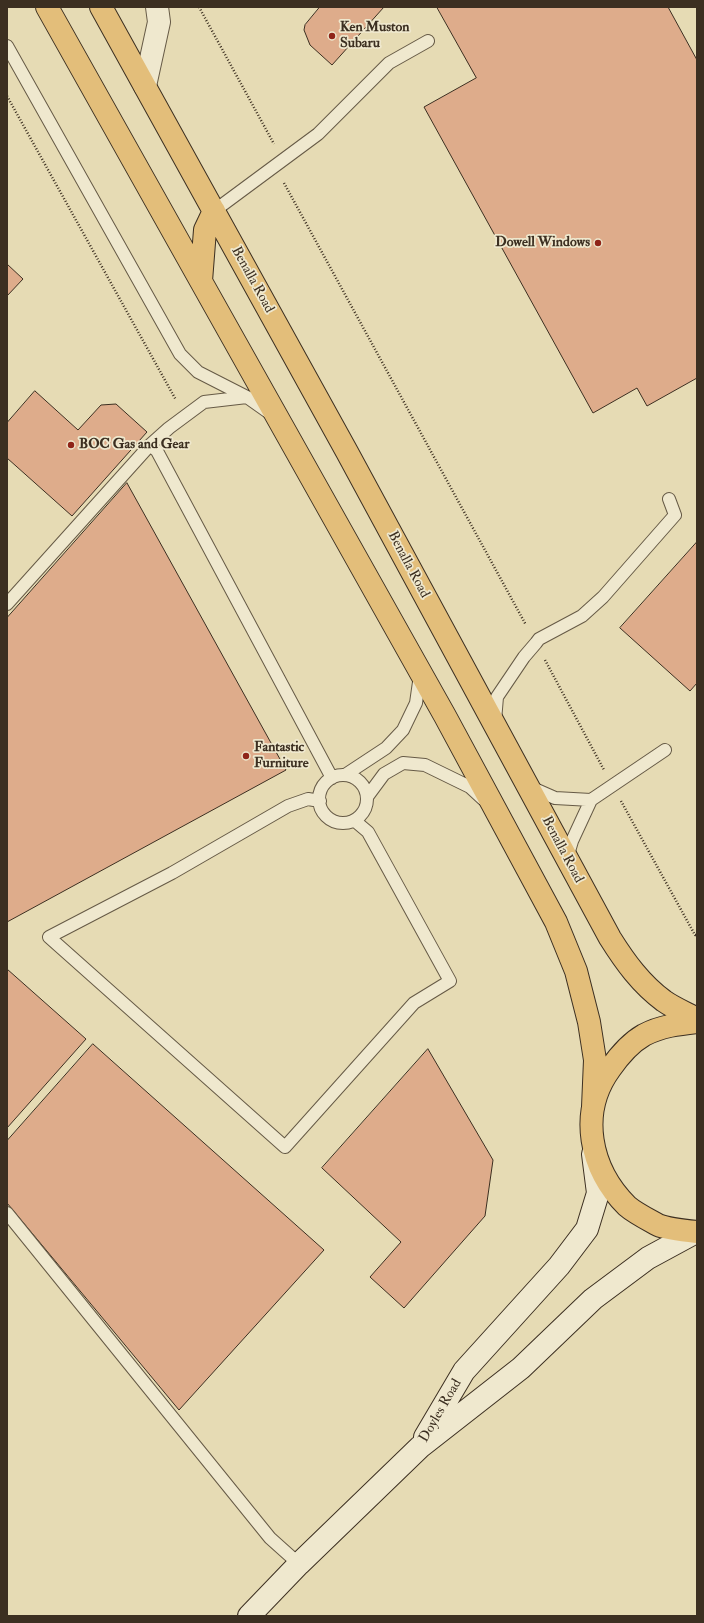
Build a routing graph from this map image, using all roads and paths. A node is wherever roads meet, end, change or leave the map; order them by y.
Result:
1 (47, 7) edge
2 (101, 7) edge
3 (157, 7) edge
4 (199, 7) edge
5 (428, 41) dead end
6 (7, 46) edge
7 (145, 86) junction
8 (7, 96) edge
9 (275, 166) junction
10 (214, 212) junction
11 (201, 281) junction
12 (247, 397) junction
13 (192, 411) junction
14 (278, 420) junction
15 (150, 445) junction
16 (669, 499) dead end
17 (7, 604) edge
18 (536, 643) junction
19 (420, 673) junction
20 (495, 726) junction
21 (665, 750) dead end
22 (345, 776) junction
23 (332, 778) junction
24 (612, 785) junction
25 (527, 786) junction
26 (367, 797) junction
27 (590, 800) junction
28 (320, 801) junction
29 (497, 812) junction
30 (355, 821) junction
31 (567, 860) junction
32 (697, 935) edge
33 (697, 1019) edge
34 (697, 1022) edge
35 (593, 1107) junction
36 (592, 1144) junction
37 (7, 1213) edge
38 (696, 1232) edge
39 (420, 1447) junction
40 (299, 1564) junction
41 (249, 1616) edge

1 - 11 highway
2 - 7 highway, Benalla Road
3 - 7 main road
4 - 9 path
5 - 9 lane
6 - 12 lane
7 - 10 highway, Benalla Road
8 - 13 path
9 - 10 lane
9 - 18 path
10 - 11 highway
10 - 20 highway, Benalla Road
11 - 14 highway
12 - 13 lane
12 - 14 lane
13 - 15 lane
14 - 19 highway
15 - 17 lane
15 - 23 lane
16 - 18 lane
18 - 20 lane
18 - 24 path
19 - 22 lane
19 - 29 highway
20 - 25 highway, Benalla Road
21 - 24 lane
22 - 23 lane
22 - 26 lane
23 - 28 lane
24 - 27 lane
24 - 32 path
25 - 27 lane
25 - 31 highway, Benalla Road
26 - 29 lane
26 - 30 lane
27 - 31 lane
28 - 30 lane
28 - 30 lane
29 - 35 highway
31 - 33 highway, Benalla Road
34 - 35 highway
35 - 36 highway
36 - 38 highway
36 - 39 main road, Doyles Road
37 - 40 lane
38 - 39 main road, Doyles Road
39 - 40 main road
40 - 41 main road

